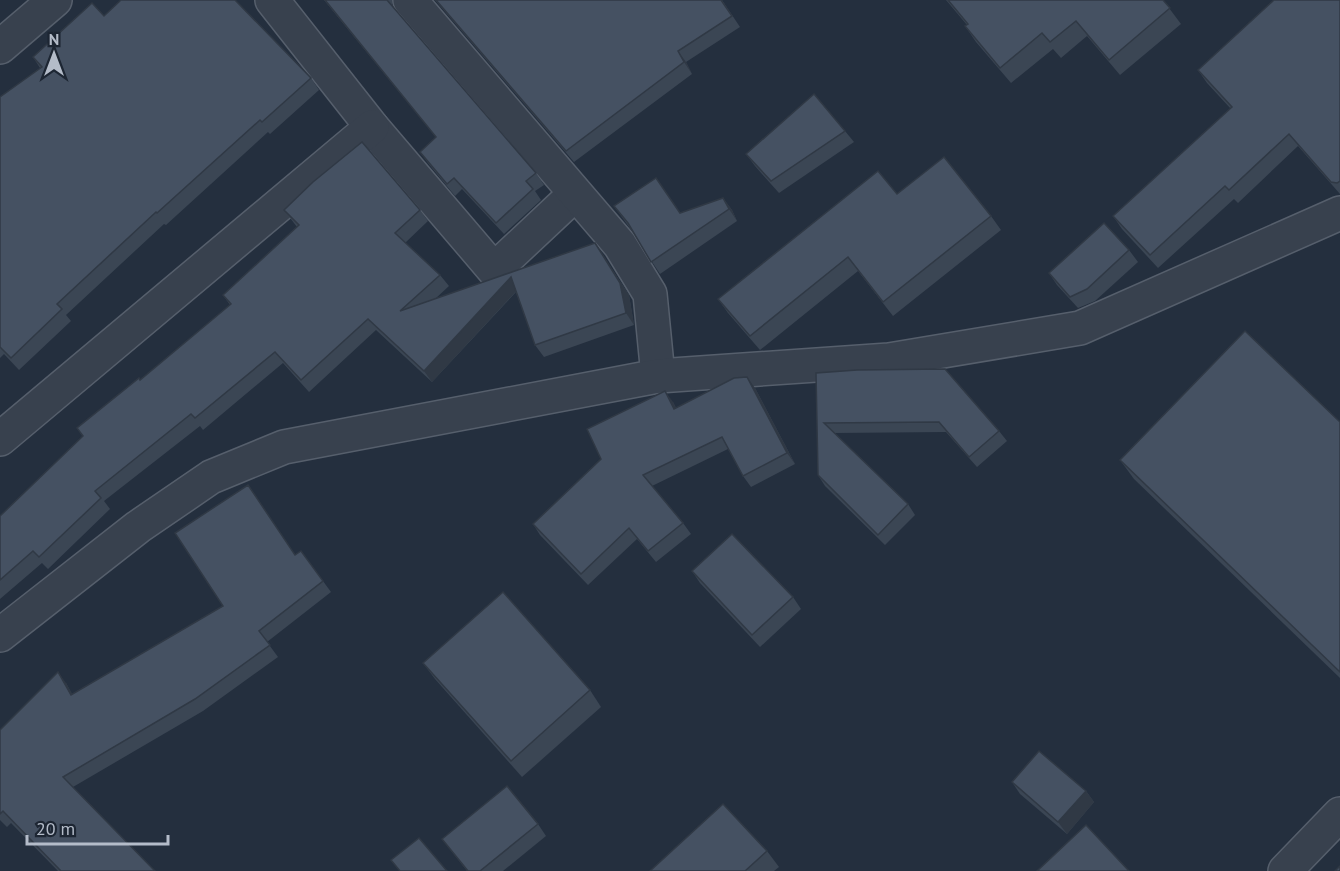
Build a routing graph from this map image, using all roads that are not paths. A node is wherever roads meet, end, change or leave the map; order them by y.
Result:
1 (55, 0) edge
2 (272, 0) edge
3 (410, 0) edge
4 (0, 47) edge
5 (372, 127) junction
6 (575, 194) junction
7 (1340, 213) edge
8 (657, 376) junction
9 (0, 439) edge
10 (0, 635) edge
11 (1340, 814) edge
12 (1285, 871) edge

1 - 4 street
2 - 5 street
3 - 6 street
5 - 6 street
5 - 9 street
6 - 8 street
7 - 8 street
8 - 10 street
11 - 12 street

